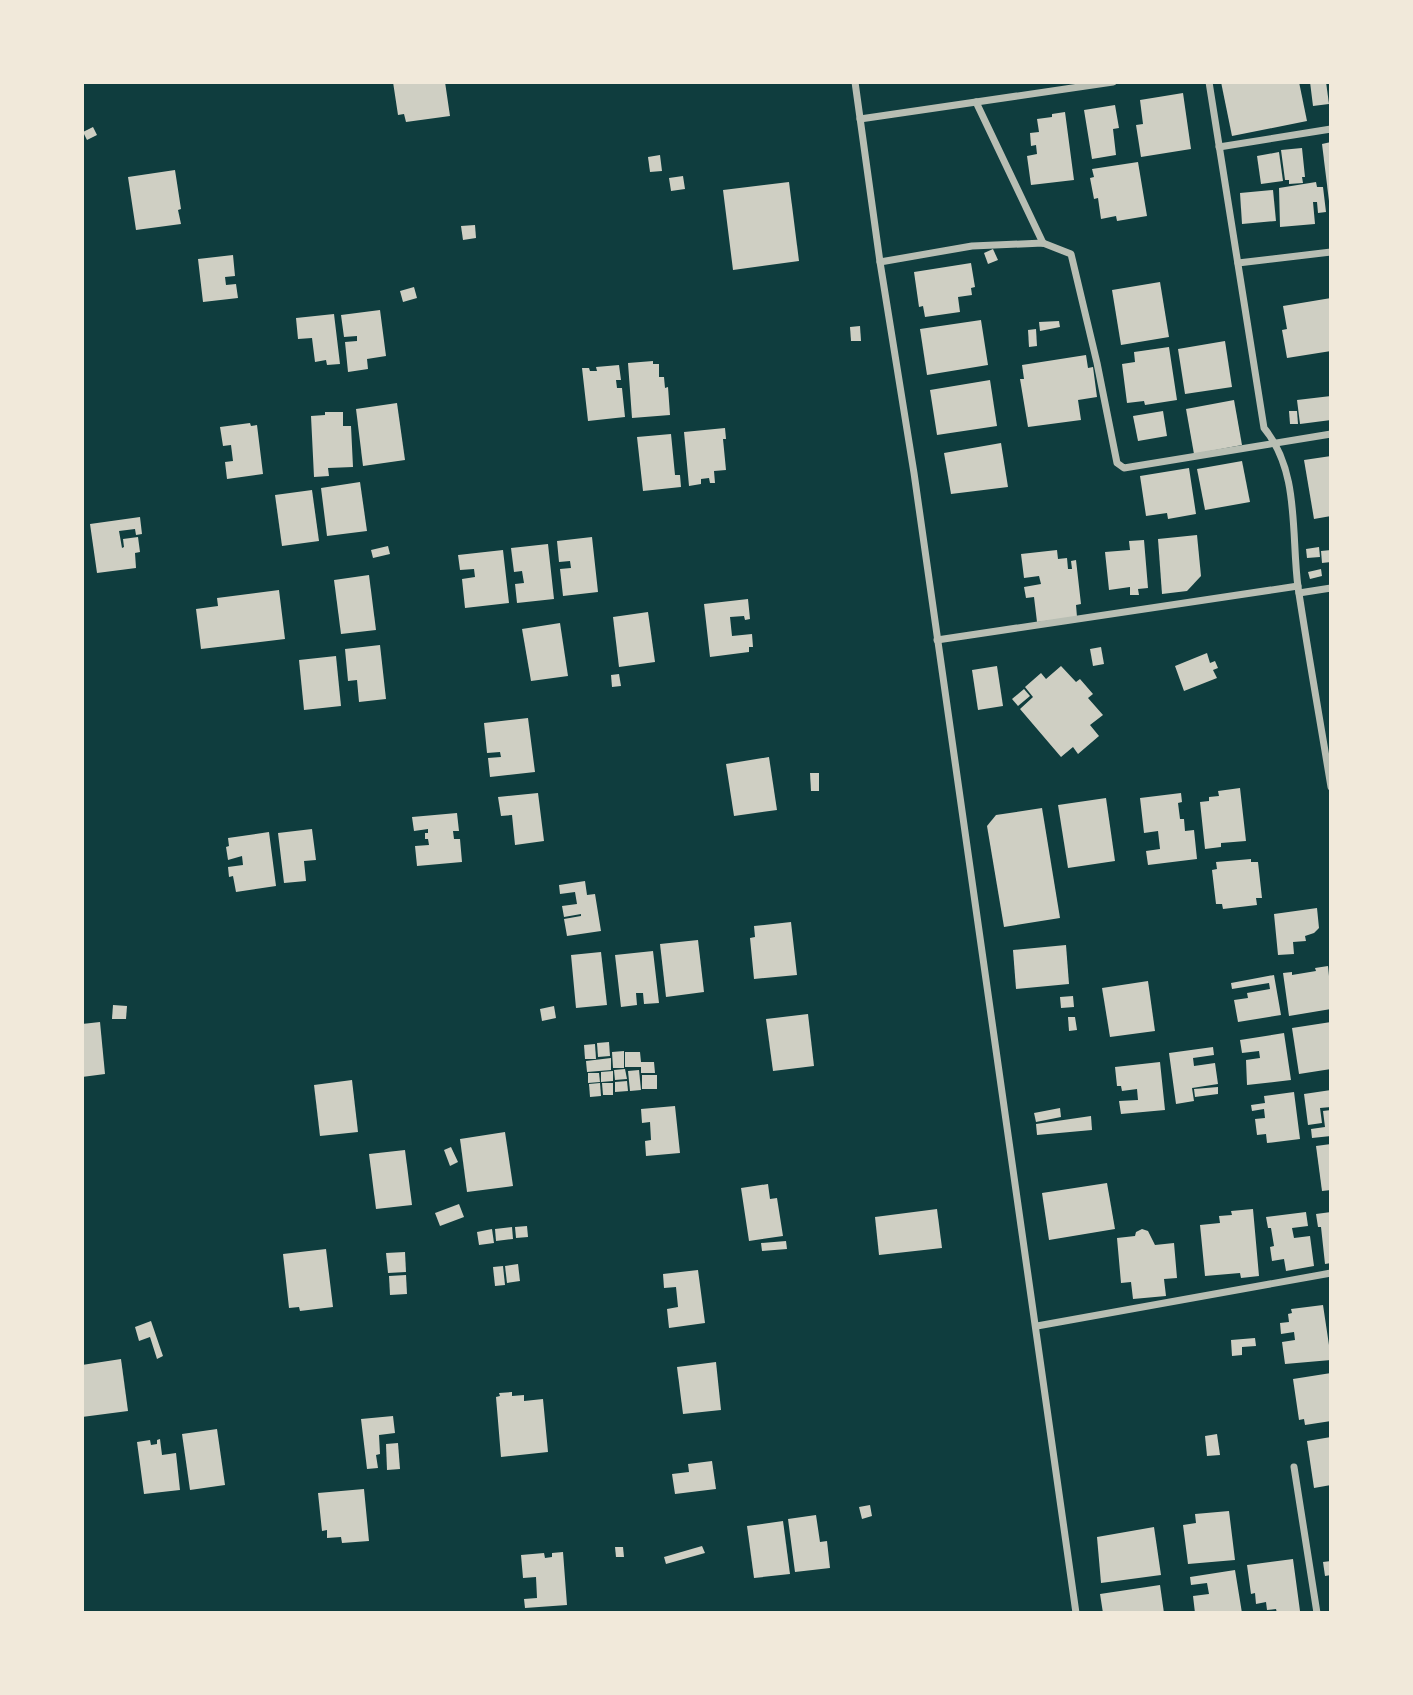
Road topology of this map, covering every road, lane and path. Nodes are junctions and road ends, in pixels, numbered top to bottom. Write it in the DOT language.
graph roads {
  1 [pos="855,82"];
  2 [pos="1113,82"];
  3 [pos="1209,82"];
  4 [pos="976,102"];
  5 [pos="860,119"];
  6 [pos="1331,129"];
  7 [pos="1219,146"];
  8 [pos="1042,243"];
  9 [pos="1331,252"];
  10 [pos="880,261"];
  11 [pos="1238,263"];
  12 [pos="1331,434"];
  13 [pos="1276,442"];
  14 [pos="1331,588"];
  15 [pos="1299,589"];
  16 [pos="937,640"];
  17 [pos="1327,741"];
  18 [pos="1331,787"];
  19 [pos="1331,1273"];
  20 [pos="1037,1326"];
  21 [pos="1294,1466"];
  22 [pos="1076,1613"];
  23 [pos="1317,1613"];
  1 -- 5 [label="street"];
  2 -- 4 [label="street"];
  3 -- 7 [label="street"];
  4 -- 5 [label="street"];
  4 -- 8 [label="street"];
  5 -- 10 [label="street"];
  6 -- 7 [label="street"];
  7 -- 11 [label="street"];
  8 -- 10 [label="street"];
  8 -- 13 [label="street"];
  9 -- 11 [label="street"];
  10 -- 16 [label="street"];
  11 -- 13 [label="street"];
  12 -- 13 [label="street"];
  13 -- 15 [label="street"];
  14 -- 15 [label="street"];
  15 -- 16 [label="street"];
  15 -- 17 [label="street"];
  16 -- 20 [label="street"];
  17 -- 18 [label="street"];
  19 -- 20 [label="street"];
  20 -- 22 [label="street"];
  21 -- 23 [label="street"];
}
